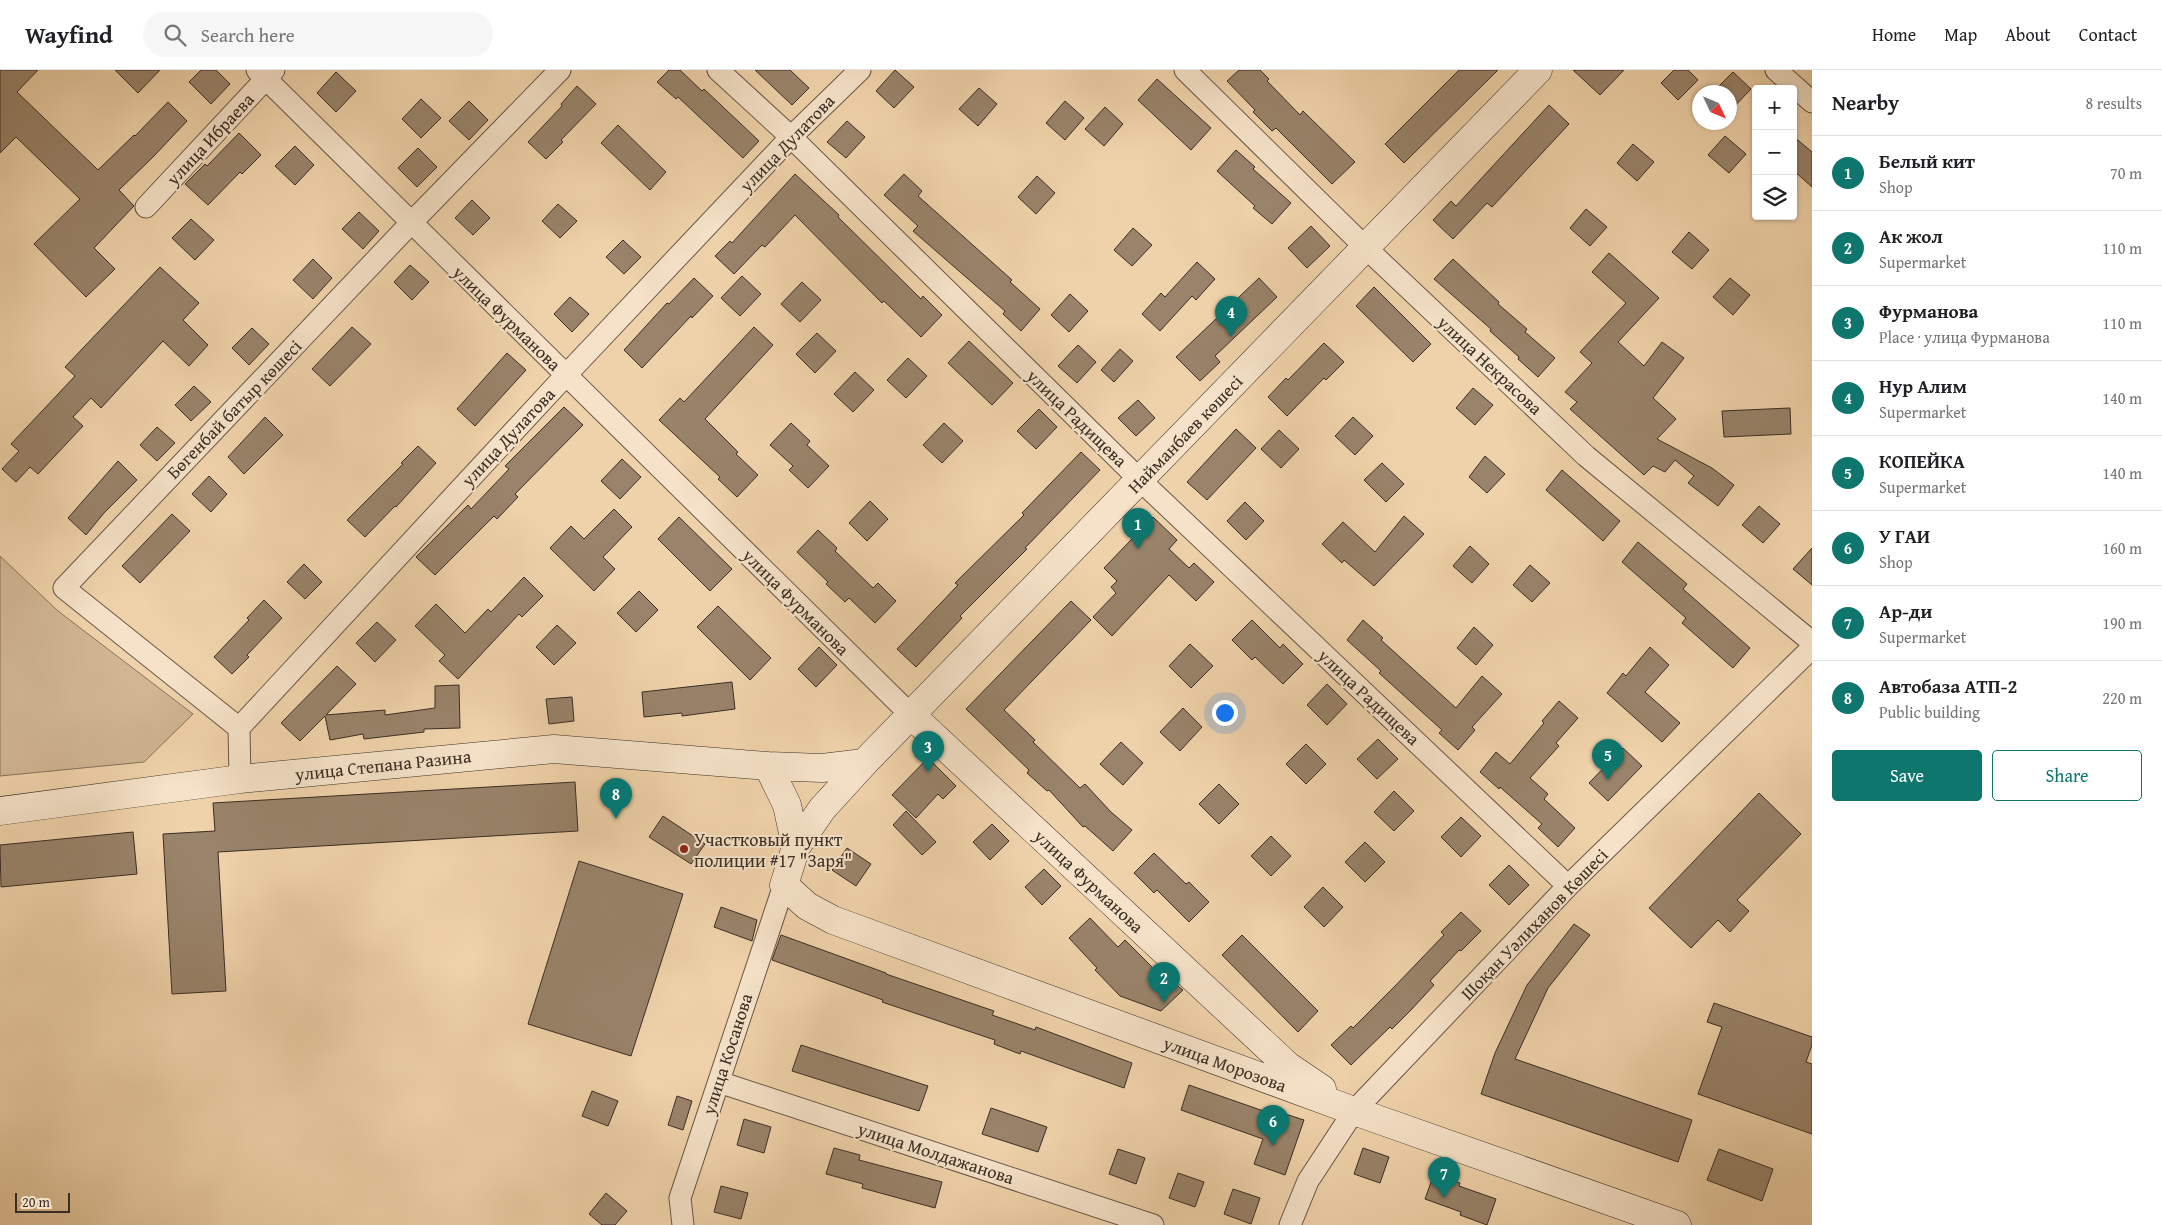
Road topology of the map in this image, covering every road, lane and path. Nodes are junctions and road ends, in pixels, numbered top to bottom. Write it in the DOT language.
graph roads {
  1 [pos="560,70"];
  2 [pos="718,70"];
  3 [pos="860,70"];
  4 [pos="1185,70"];
  5 [pos="1538,70"];
  6 [pos="1776,70"];
  7 [pos="266,73"];
  8 [pos="1812,102"];
  9 [pos="791,137"];
  10 [pos="146,207"];
  11 [pos="410,223"];
  12 [pos="1366,248"];
  13 [pos="566,375"];
  14 [pos="1140,480"];
  15 [pos="1812,642"];
  16 [pos="1812,648"];
  17 [pos="911,715"];
  18 [pos="239,728"];
  19 [pos="864,763"];
  20 [pos="768,766"];
  21 [pos="240,779"];
  22 [pos="0,811"];
  23 [pos="796,846"];
  24 [pos="784,885"];
  25 [pos="1568,886"];
  26 [pos="719,1082"];
  27 [pos="1354,1111"];
  28 [pos="683,1225"];
  29 [pos="1153,1225"];
  30 [pos="1290,1225"];
  31 [pos="1677,1225"];
  1 -- 11 [label="street, Бөгенбай батыр көшесі"];
  2 -- 9 [label="street, улица Радищева"];
  3 -- 9 [label="street, улица Дулатова"];
  4 -- 12 [label="street, улица Некрасова"];
  5 -- 12 [label="main road, Найманбаев көшесі"];
  6 -- 8 [label="street"];
  7 -- 10 [label="street, улица Ибраева"];
  7 -- 11 [label="street, улица Фурманова"];
  9 -- 13 [label="street, улица Дулатова"];
  9 -- 14 [label="street, улица Радищева"];
  11 -- 13 [label="street, улица Фурманова"];
  11 -- 18 [label="street, Бөгенбай батыр көшесі"];
  12 -- 14 [label="main road, Найманбаев көшесі"];
  12 -- 15 [label="street, улица Некрасова"];
  13 -- 17 [label="street, улица Фурманова"];
  13 -- 18 [label="street, улица Дулатова"];
  14 -- 17 [label="main road, Найманбаев көшесі"];
  14 -- 25 [label="street, улица Радищева"];
  16 -- 25 [label="street, Шоқан Уәлиханов Көшесі"];
  17 -- 19 [label="main road, Найманбаев көшесі"];
  17 -- 27 [label="main road, улица Фурманова"];
  18 -- 21 [label="street"];
  19 -- 20 [label="main road, улица Степана Разина"];
  19 -- 23 [label="main road, Найманбаев көшесі"];
  20 -- 21 [label="main road, улица Степана Разина"];
  20 -- 23 [label="main road"];
  21 -- 22 [label="main road, улица Степана Разина"];
  23 -- 24 [label="main road"];
  24 -- 26 [label="street, улица Косанова"];
  24 -- 27 [label="main road, улица Морозова"];
  25 -- 27 [label="street, Шоқан Уәлиханов Көшесі"];
  26 -- 28 [label="street, улица Косанова"];
  26 -- 29 [label="street, улица Молдажанова"];
  27 -- 30 [label="street, Шоқан Уәлиханов Көшесі"];
  27 -- 31 [label="main road, улица Морозова"];
}
